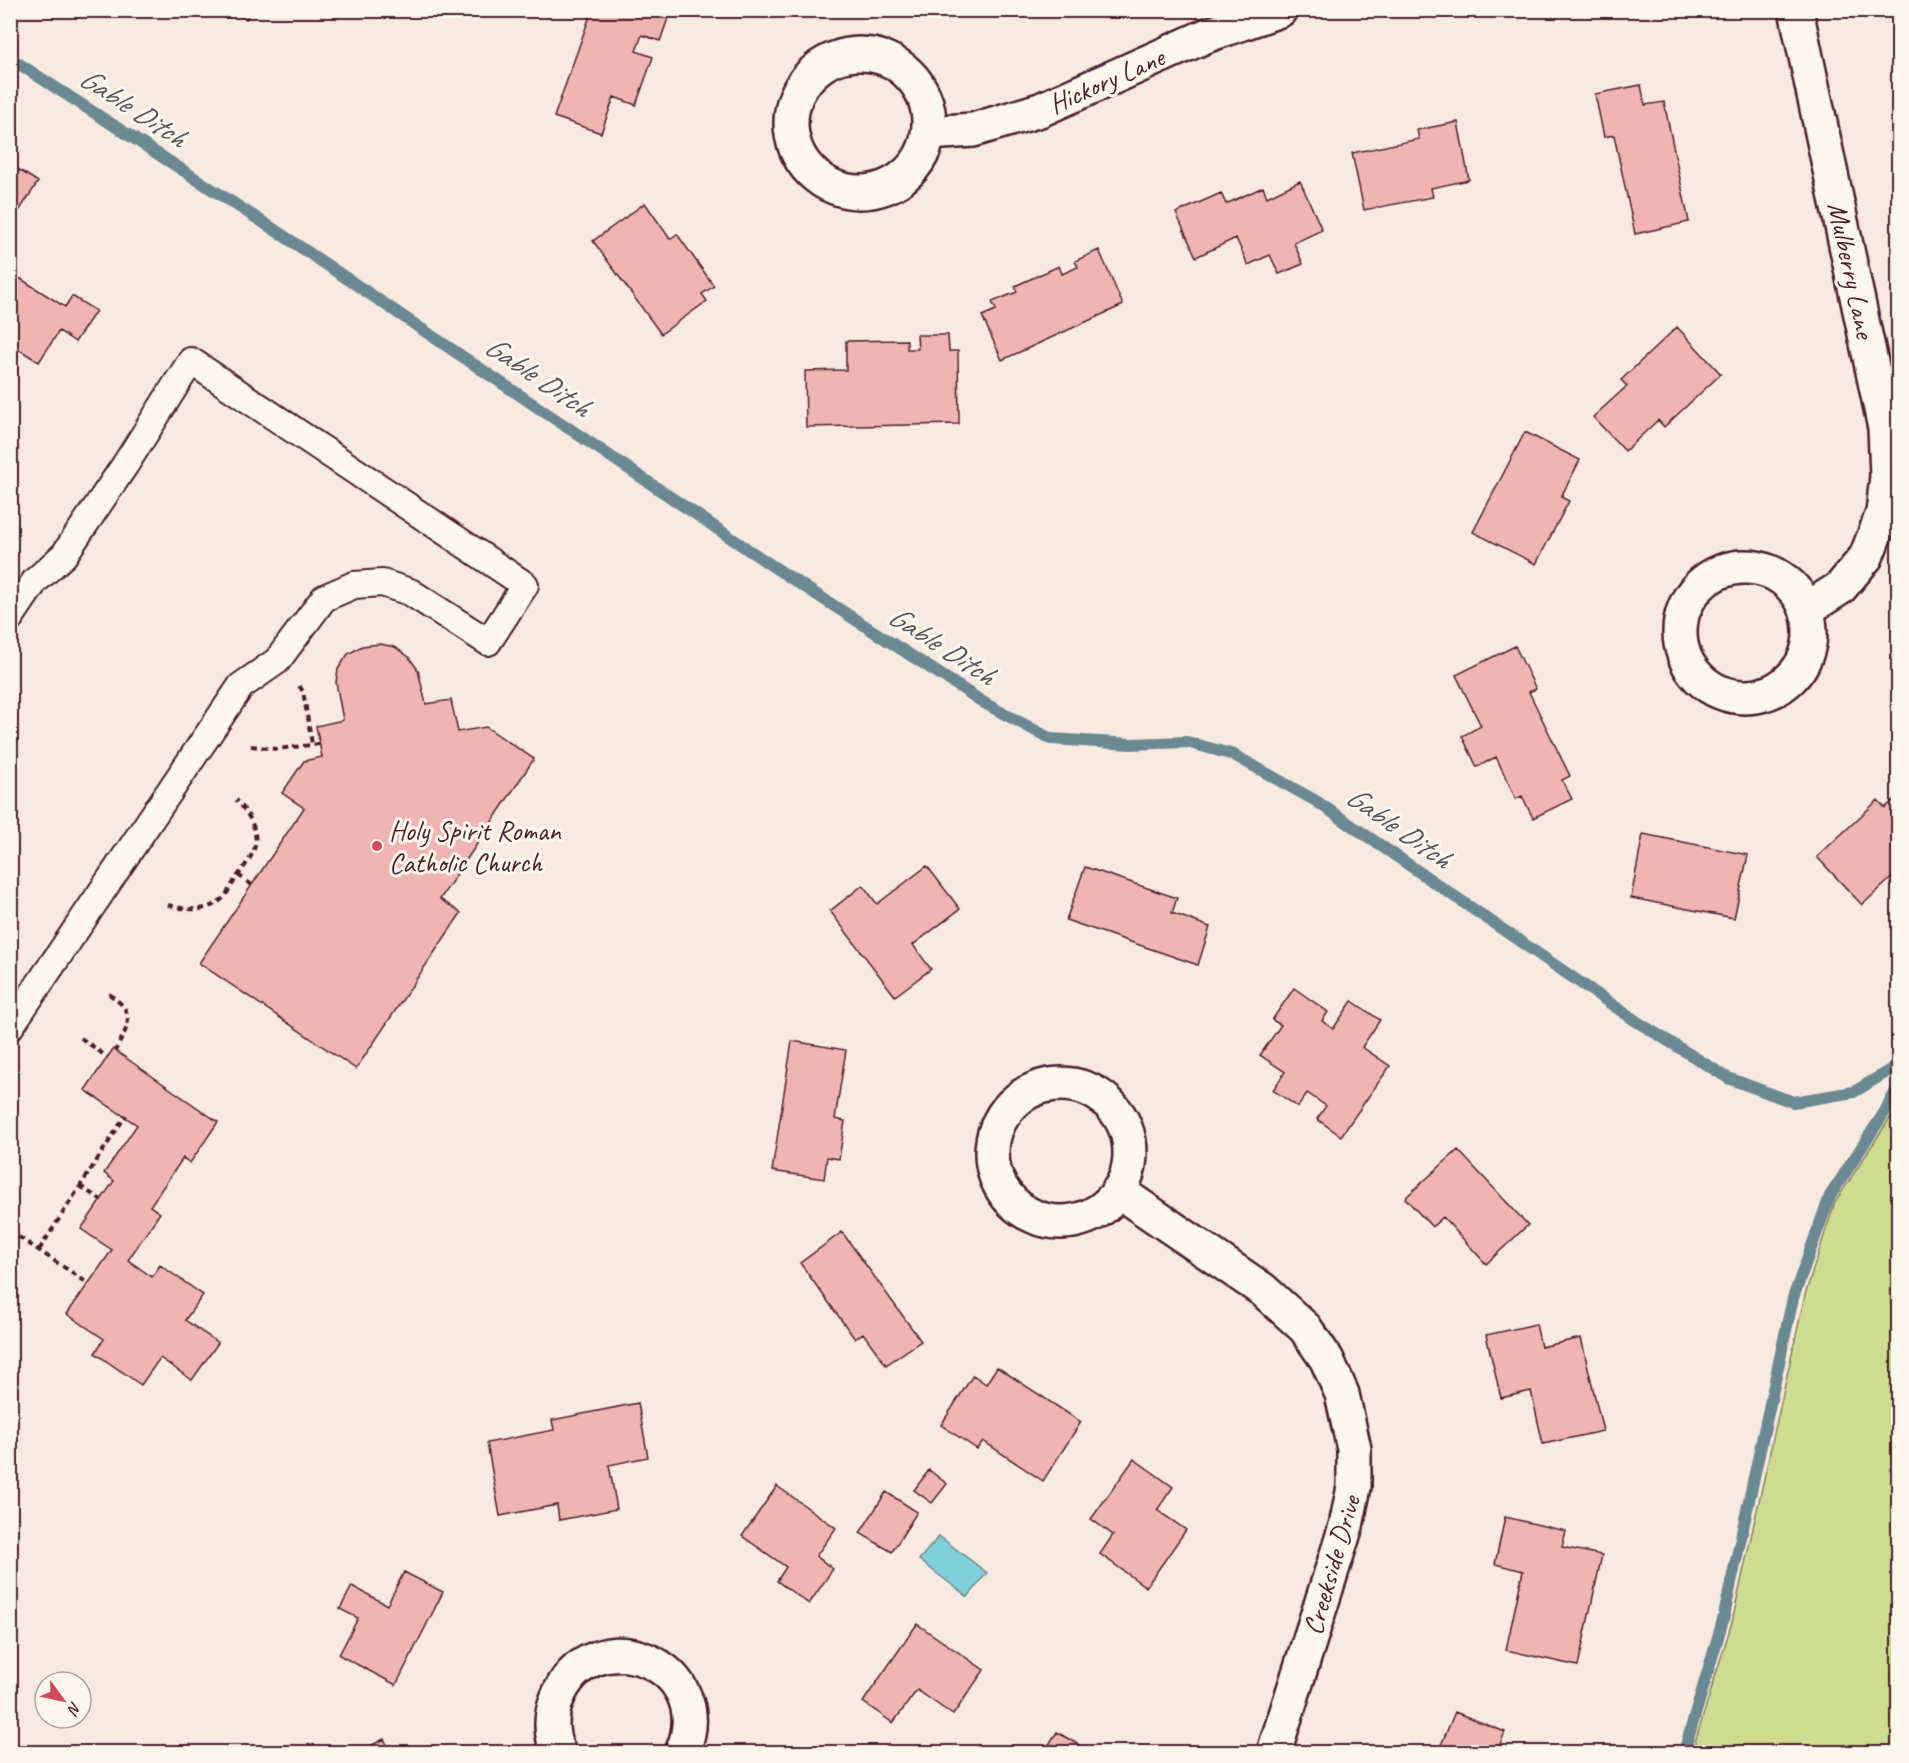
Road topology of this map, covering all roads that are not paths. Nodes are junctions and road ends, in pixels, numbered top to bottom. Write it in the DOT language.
graph roads {
  1 [pos="1280,10"];
  2 [pos="1796,10"];
  3 [pos="928,133"];
  4 [pos="1807,609"];
  5 [pos="10,618"];
  6 [pos="10,1027"];
  7 [pos="1118,1191"];
  8 [pos="559,1752"];
  9 [pos="682,1752"];
  10 [pos="1274,1752"];
  1 -- 3 [label="street, Hickory Lane"];
  2 -- 4 [label="street, Mulberry Lane"];
  3 -- 3 [label="street"];
  5 -- 6 [label="lane"];
  7 -- 7 [label="street"];
  7 -- 10 [label="street, Creekside Drive"];
  8 -- 9 [label="street"];
}
